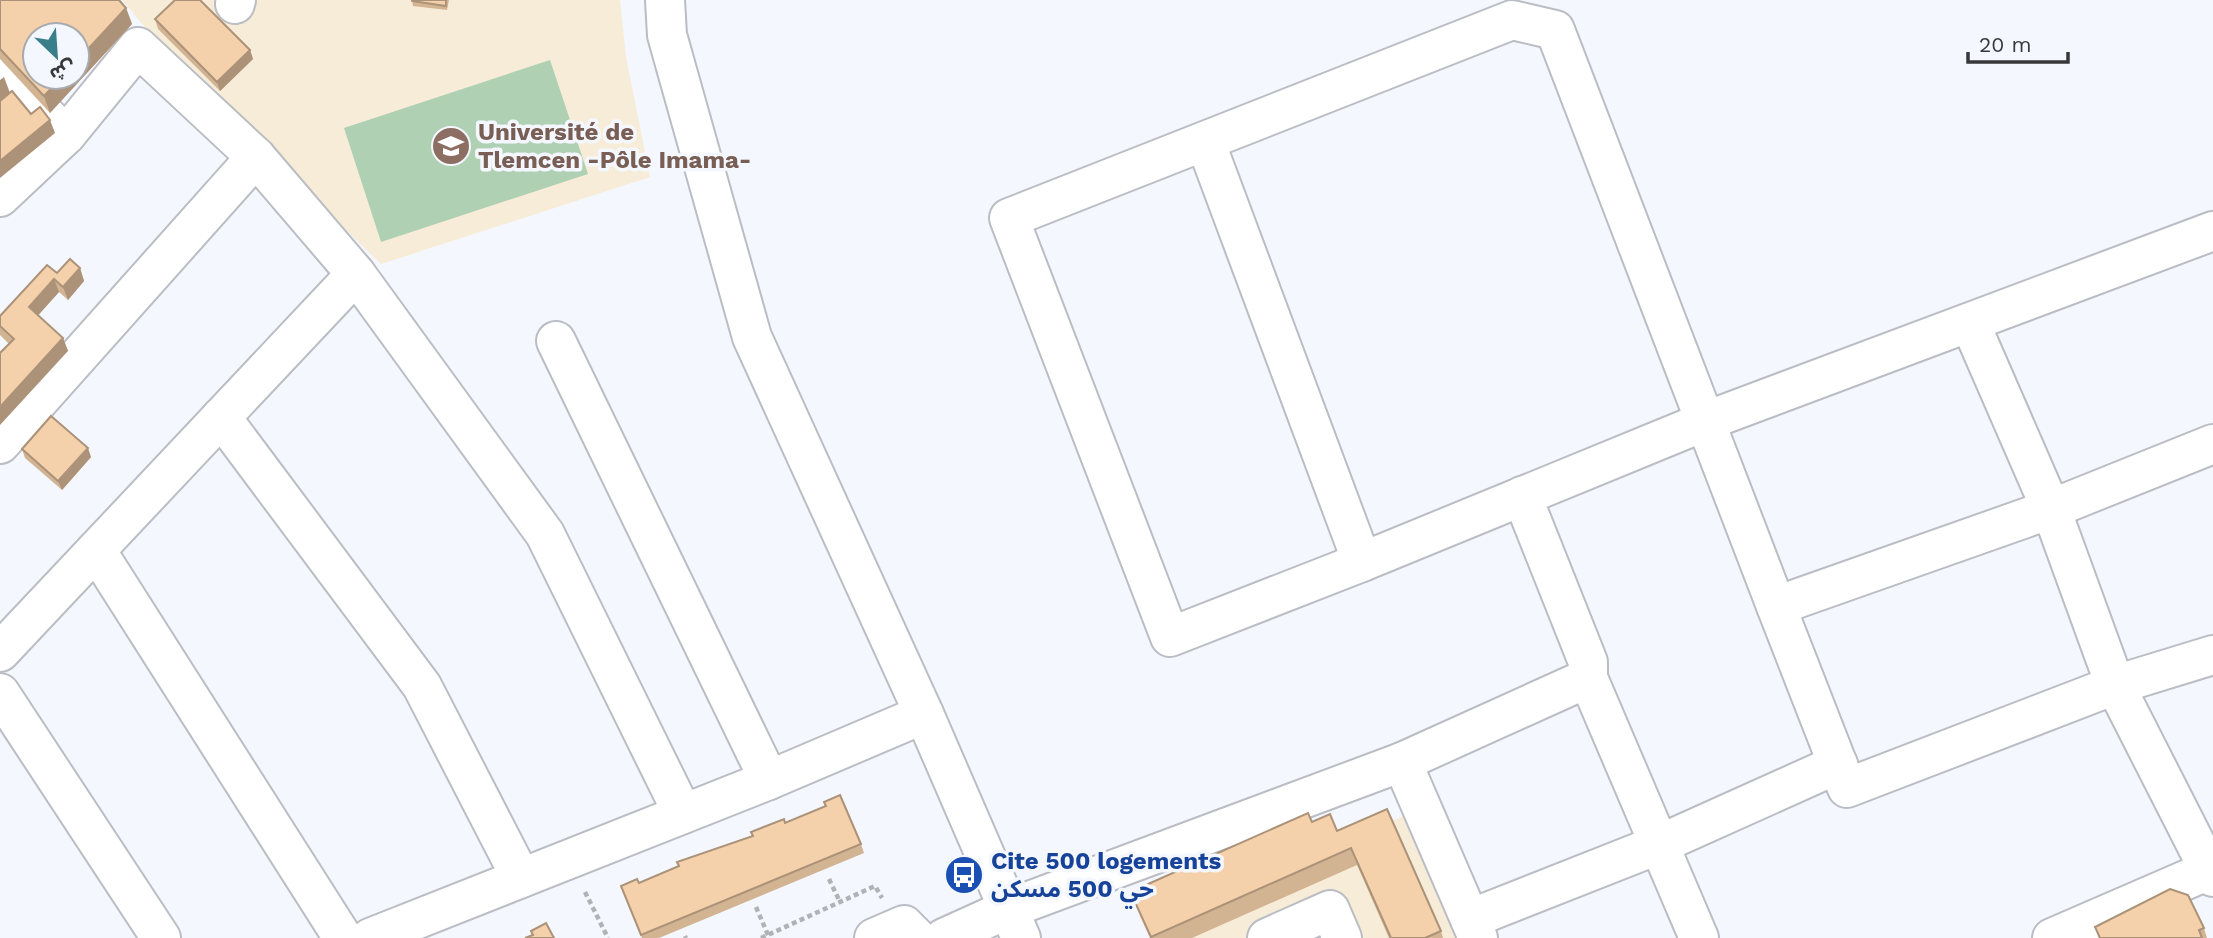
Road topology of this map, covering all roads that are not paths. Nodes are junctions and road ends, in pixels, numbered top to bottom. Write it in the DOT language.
graph roads {
  1 [pos="665,0"];
  2 [pos="0,71"];
  3 [pos="66,135"];
  4 [pos="1205,141"];
  5 [pos="256,157"];
  6 [pos="0,197"];
  7 [pos="2213,231"];
  8 [pos="356,274"];
  9 [pos="1970,323"];
  10 [pos="556,341"];
  11 [pos="221,417"];
  12 [pos="1706,421"];
  13 [pos="0,444"];
  14 [pos="2213,444"];
  15 [pos="1522,496"];
  16 [pos="2051,509"];
  17 [pos="96,550"];
  18 [pos="1362,562"];
  19 [pos="1776,606"];
  20 [pos="0,652"];
  21 [pos="2213,655"];
  22 [pos="1588,678"];
  23 [pos="2115,685"];
  24 [pos="0,693"];
  25 [pos="924,715"];
  26 [pos="1402,762"];
  27 [pos="1838,764"];
  28 [pos="769,780"];
  29 [pos="683,814"];
  30 [pos="1660,844"];
  31 [pos="2212,872"];
  32 [pos="521,878"];
  33 [pos="1014,923"];
  34 [pos="1474,928"];
  35 [pos="161,938"];
  36 [pos="343,938"];
  37 [pos="370,938"];
  38 [pos="874,938"];
  39 [pos="917,938"];
  40 [pos="944,938"];
  41 [pos="1267,938"];
  42 [pos="1342,938"];
  43 [pos="1699,938"];
  44 [pos="2052,938"];
  1 -- 25 [label="street"];
  2 -- 3 [label="street"];
  3 -- 5 [label="street"];
  3 -- 6 [label="street"];
  4 -- 12 [label="street"];
  4 -- 18 [label="street"];
  4 -- 18 [label="street"];
  5 -- 8 [label="street"];
  5 -- 13 [label="street"];
  7 -- 9 [label="street"];
  8 -- 11 [label="street"];
  8 -- 29 [label="street"];
  9 -- 12 [label="street"];
  9 -- 16 [label="street"];
  10 -- 28 [label="street"];
  11 -- 17 [label="street"];
  11 -- 32 [label="street"];
  12 -- 15 [label="street"];
  12 -- 19 [label="street"];
  14 -- 16 [label="street"];
  15 -- 18 [label="street"];
  15 -- 22 [label="street"];
  16 -- 19 [label="street"];
  16 -- 23 [label="street"];
  17 -- 20 [label="street"];
  17 -- 36 [label="street"];
  19 -- 27 [label="street"];
  21 -- 23 [label="street"];
  22 -- 26 [label="street"];
  22 -- 30 [label="street"];
  23 -- 27 [label="street"];
  23 -- 31 [label="street"];
  24 -- 35 [label="street"];
  25 -- 28 [label="street"];
  25 -- 33 [label="street"];
  26 -- 33 [label="street"];
  26 -- 34 [label="street"];
  27 -- 30 [label="street"];
  28 -- 29 [label="street"];
  29 -- 32 [label="street"];
  30 -- 34 [label="street"];
  30 -- 43 [label="street"];
  31 -- 44 [label="street"];
  32 -- 37 [label="street"];
  33 -- 40 [label="street"];
  38 -- 39 [label="street"];
  41 -- 42 [label="street"];
}
